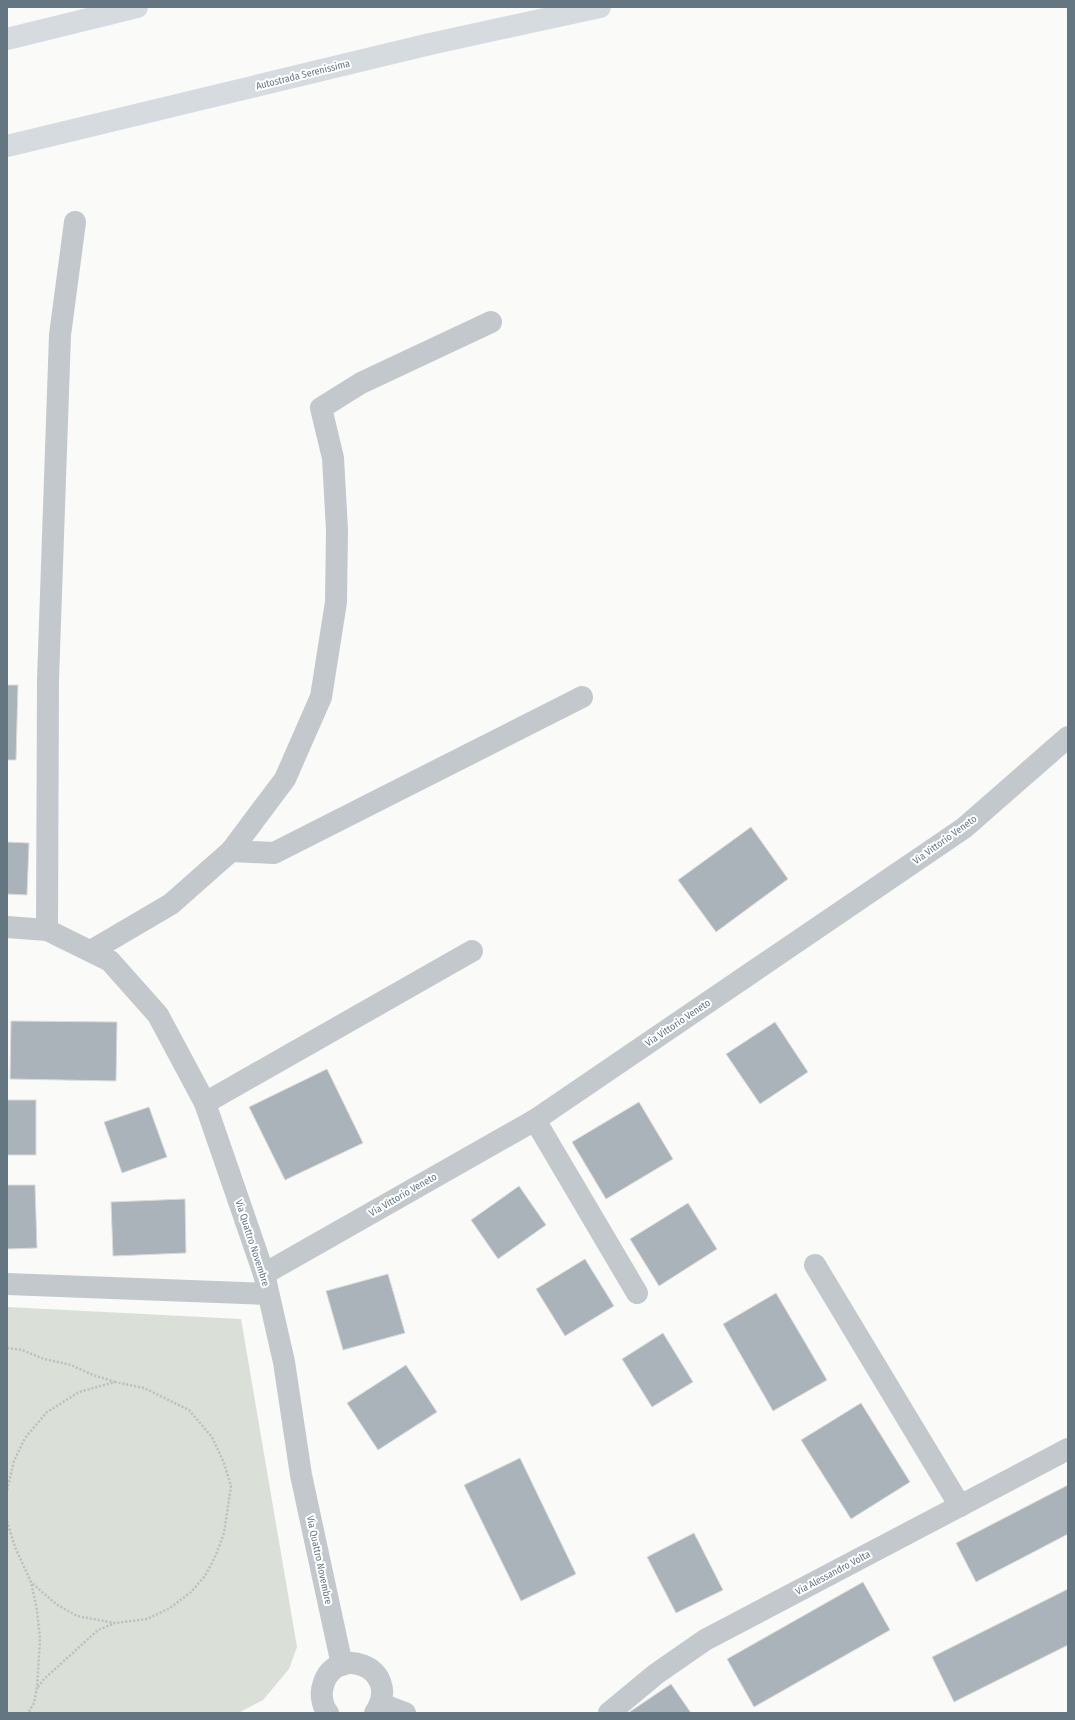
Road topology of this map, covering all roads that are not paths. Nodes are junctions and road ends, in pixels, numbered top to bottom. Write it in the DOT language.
graph roads {
  1 [pos="137,7"];
  2 [pos="600,7"];
  3 [pos="7,39"];
  4 [pos="7,146"];
  5 [pos="75,222"];
  6 [pos="490,322"];
  7 [pos="582,697"];
  8 [pos="1068,737"];
  9 [pos="231,851"];
  10 [pos="7,927"];
  11 [pos="47,930"];
  12 [pos="91,951"];
  13 [pos="472,951"];
  14 [pos="205,1103"];
  15 [pos="535,1120"];
  16 [pos="815,1265"];
  17 [pos="7,1284"];
  18 [pos="266,1284"];
  19 [pos="637,1293"];
  20 [pos="1068,1449"];
  21 [pos="960,1506"];
  22 [pos="342,1664"];
  23 [pos="378,1708"];
  24 [pos="324,1712"];
  25 [pos="405,1713"];
  26 [pos="609,1713"];
  1 -- 3 [label="highway"];
  2 -- 4 [label="highway, Autostrada Serenissima"];
  5 -- 11 [label="street"];
  6 -- 9 [label="street"];
  7 -- 9 [label="street"];
  8 -- 15 [label="street, Via Vittorio Veneto"];
  9 -- 12 [label="street"];
  10 -- 11 [label="street, Via Quattro Novembre"];
  11 -- 12 [label="street, Via Quattro Novembre"];
  12 -- 14 [label="street, Via Quattro Novembre"];
  13 -- 14 [label="street"];
  14 -- 18 [label="street, Via Quattro Novembre"];
  15 -- 18 [label="street, Via Vittorio Veneto"];
  15 -- 19 [label="street"];
  16 -- 21 [label="street"];
  17 -- 18 [label="street"];
  18 -- 22 [label="street, Via Quattro Novembre"];
  20 -- 21 [label="street, Via Alessandro Volta"];
  21 -- 26 [label="street, Via Alessandro Volta"];
  22 -- 23 [label="street"];
  22 -- 24 [label="street"];
  23 -- 25 [label="street"];
}
